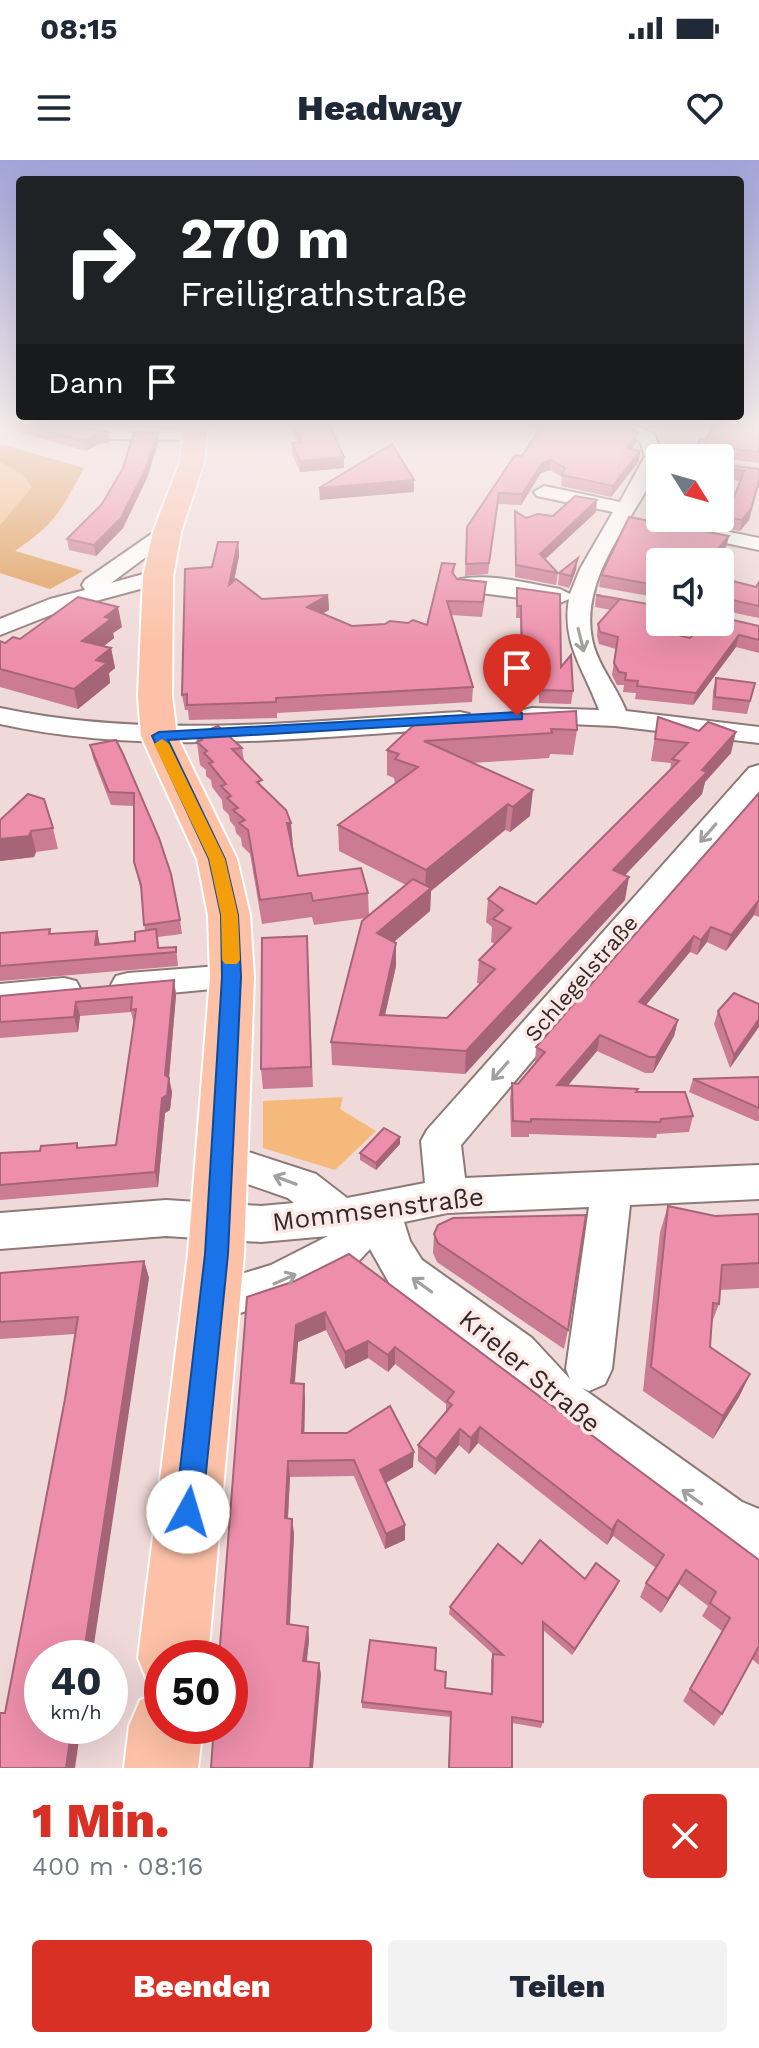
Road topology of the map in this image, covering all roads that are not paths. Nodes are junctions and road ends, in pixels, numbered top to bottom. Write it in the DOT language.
graph roads {
  1 [pos="179,499"];
  2 [pos="540,499"];
  3 [pos="585,499"];
  4 [pos="637,499"];
  5 [pos="533,512"];
  6 [pos="628,515"];
  7 [pos="167,532"];
  8 [pos="698,532"];
  9 [pos="759,544"];
  10 [pos="158,577"];
  11 [pos="465,585"];
  12 [pos="589,596"];
  13 [pos="58,604"];
  14 [pos="0,628"];
  15 [pos="0,716"];
  16 [pos="615,718"];
  17 [pos="759,735"];
  18 [pos="159,736"];
  19 [pos="759,774"];
  20 [pos="232,977"];
  21 [pos="0,996"];
  22 [pos="221,1159"];
  23 [pos="759,1182"];
  24 [pos="612,1187"];
  25 [pos="447,1196"];
  26 [pos="361,1213"];
  27 [pos="218,1220"];
  28 [pos="0,1231"];
  29 [pos="211,1302"];
  30 [pos="589,1369"];
  31 [pos="759,1535"];
  32 [pos="175,1640"];
  33 [pos="164,1744"];
  34 [pos="161,1768"];
  1 -- 7 [label="main road"];
  2 -- 5 [label="street"];
  3 -- 6 [label="street"];
  4 -- 6 [label="street"];
  6 -- 12 [label="street"];
  7 -- 10 [label="main road"];
  7 -- 13 [label="street"];
  8 -- 9 [label="street"];
  10 -- 13 [label="street"];
  10 -- 18 [label="main road"];
  11 -- 12 [label="street"];
  12 -- 16 [label="street, one-way"];
  13 -- 14 [label="street"];
  15 -- 18 [label="street"];
  16 -- 17 [label="street"];
  16 -- 18 [label="street"];
  18 -- 20 [label="main road"];
  19 -- 25 [label="street, Schlegelstraße, one-way"];
  20 -- 21 [label="street"];
  20 -- 22 [label="main road"];
  26 -- 22 [label="street, one-way"];
  22 -- 27 [label="main road"];
  23 -- 24 [label="street, Mommsenstraße"];
  24 -- 25 [label="street, Mommsenstraße"];
  24 -- 30 [label="street"];
  25 -- 26 [label="street, Mommsenstraße"];
  26 -- 27 [label="street, Mommsenstraße"];
  29 -- 26 [label="street, one-way"];
  31 -- 26 [label="street, Krieler Straße, one-way"];
  27 -- 28 [label="street, Mommsenstraße"];
  27 -- 29 [label="main road"];
  29 -- 32 [label="main road"];
  33 -- 34 [label="main road"];
}
